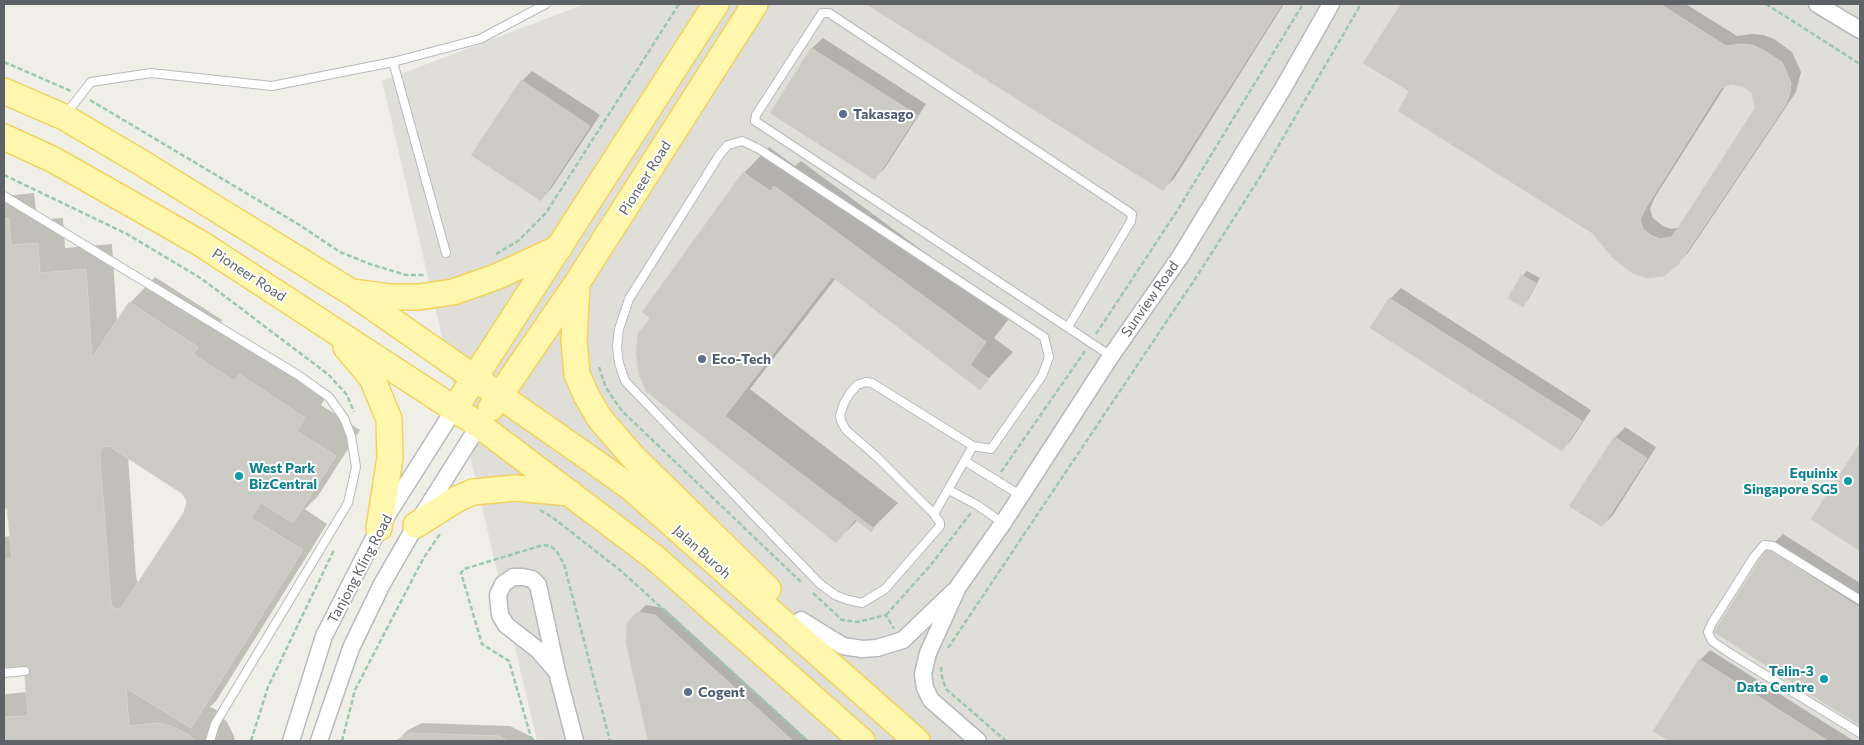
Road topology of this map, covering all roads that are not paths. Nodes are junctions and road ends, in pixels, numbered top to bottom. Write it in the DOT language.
graph roads {
  1 [pos="546,4"];
  2 [pos="716,4"];
  3 [pos="755,4"];
  4 [pos="1331,4"];
  5 [pos="1818,4"];
  6 [pos="1860,30"];
  7 [pos="393,62"];
  8 [pos="4,91"];
  9 [pos="64,116"];
  10 [pos="4,137"];
  11 [pos="4,196"];
  12 [pos="559,248"];
  13 [pos="446,253"];
  14 [pos="577,284"];
  15 [pos="351,292"];
  16 [pos="1068,327"];
  17 [pos="331,328"];
  18 [pos="1111,356"];
  19 [pos="474,379"];
  20 [pos="500,395"];
  21 [pos="455,408"];
  22 [pos="480,425"];
  23 [pos="973,446"];
  24 [pos="965,461"];
  25 [pos="949,490"];
  26 [pos="570,493"];
  27 [pos="1020,495"];
  28 [pos="934,514"];
  29 [pos="1003,523"];
  30 [pos="416,525"];
  31 [pos="379,528"];
  32 [pos="958,587"];
  33 [pos="1860,600"];
  34 [pos="801,620"];
  35 [pos="25,671"];
  36 [pos="557,672"];
  37 [pos="4,673"];
  38 [pos="877,706"];
  39 [pos="1860,733"];
  40 [pos="210,741"];
  41 [pos="291,741"];
  42 [pos="319,741"];
  43 [pos="575,741"];
  44 [pos="862,741"];
  45 [pos="917,741"];
  46 [pos="978,741"];
  1 -- 7 [label="lane"];
  2 -- 12 [label="main road"];
  3 -- 14 [label="main road, Pioneer Road"];
  4 -- 18 [label="street, Sunview Road"];
  5 -- 6 [label="street"];
  7 -- 9 [label="lane"];
  7 -- 13 [label="lane"];
  8 -- 9 [label="main road"];
  9 -- 15 [label="main road"];
  10 -- 17 [label="main road, Pioneer Road"];
  11 -- 40 [label="lane"];
  12 -- 15 [label="main road"];
  12 -- 19 [label="main road"];
  14 -- 20 [label="main road, Pioneer Road"];
  14 -- 34 [label="main road"];
  15 -- 19 [label="main road"];
  16 -- 16 [label="lane"];
  16 -- 18 [label="lane"];
  17 -- 21 [label="main road, Pioneer Road"];
  17 -- 31 [label="main road"];
  18 -- 27 [label="street, Sunview Road"];
  19 -- 20 [label="main road, Jalan Buroh"];
  19 -- 21 [label="main road"];
  20 -- 22 [label="main road, Pioneer Road"];
  20 -- 38 [label="main road, Jalan Buroh"];
  21 -- 22 [label="main road"];
  21 -- 31 [label="street, Tanjong Kling Road"];
  22 -- 26 [label="main road"];
  22 -- 30 [label="street, Tanjong Kling Road"];
  23 -- 24 [label="lane"];
  23 -- 28 [label="lane"];
  23 -- 28 [label="lane"];
  24 -- 25 [label="lane"];
  24 -- 27 [label="lane"];
  25 -- 28 [label="lane"];
  25 -- 29 [label="lane"];
  26 -- 30 [label="main road"];
  26 -- 44 [label="main road"];
  27 -- 29 [label="street, Sunview Road"];
  29 -- 32 [label="street, Sunview Road"];
  30 -- 42 [label="street, Tanjong Kling Road"];
  31 -- 41 [label="street, Tanjong Kling Road"];
  32 -- 34 [label="street, Sunview Road"];
  32 -- 46 [label="street, Sunview Road"];
  33 -- 39 [label="lane"];
  34 -- 38 [label="main road"];
  35 -- 37 [label="lane"];
  36 -- 36 [label="street"];
  36 -- 43 [label="street"];
  38 -- 45 [label="main road, Jalan Buroh"];
}
